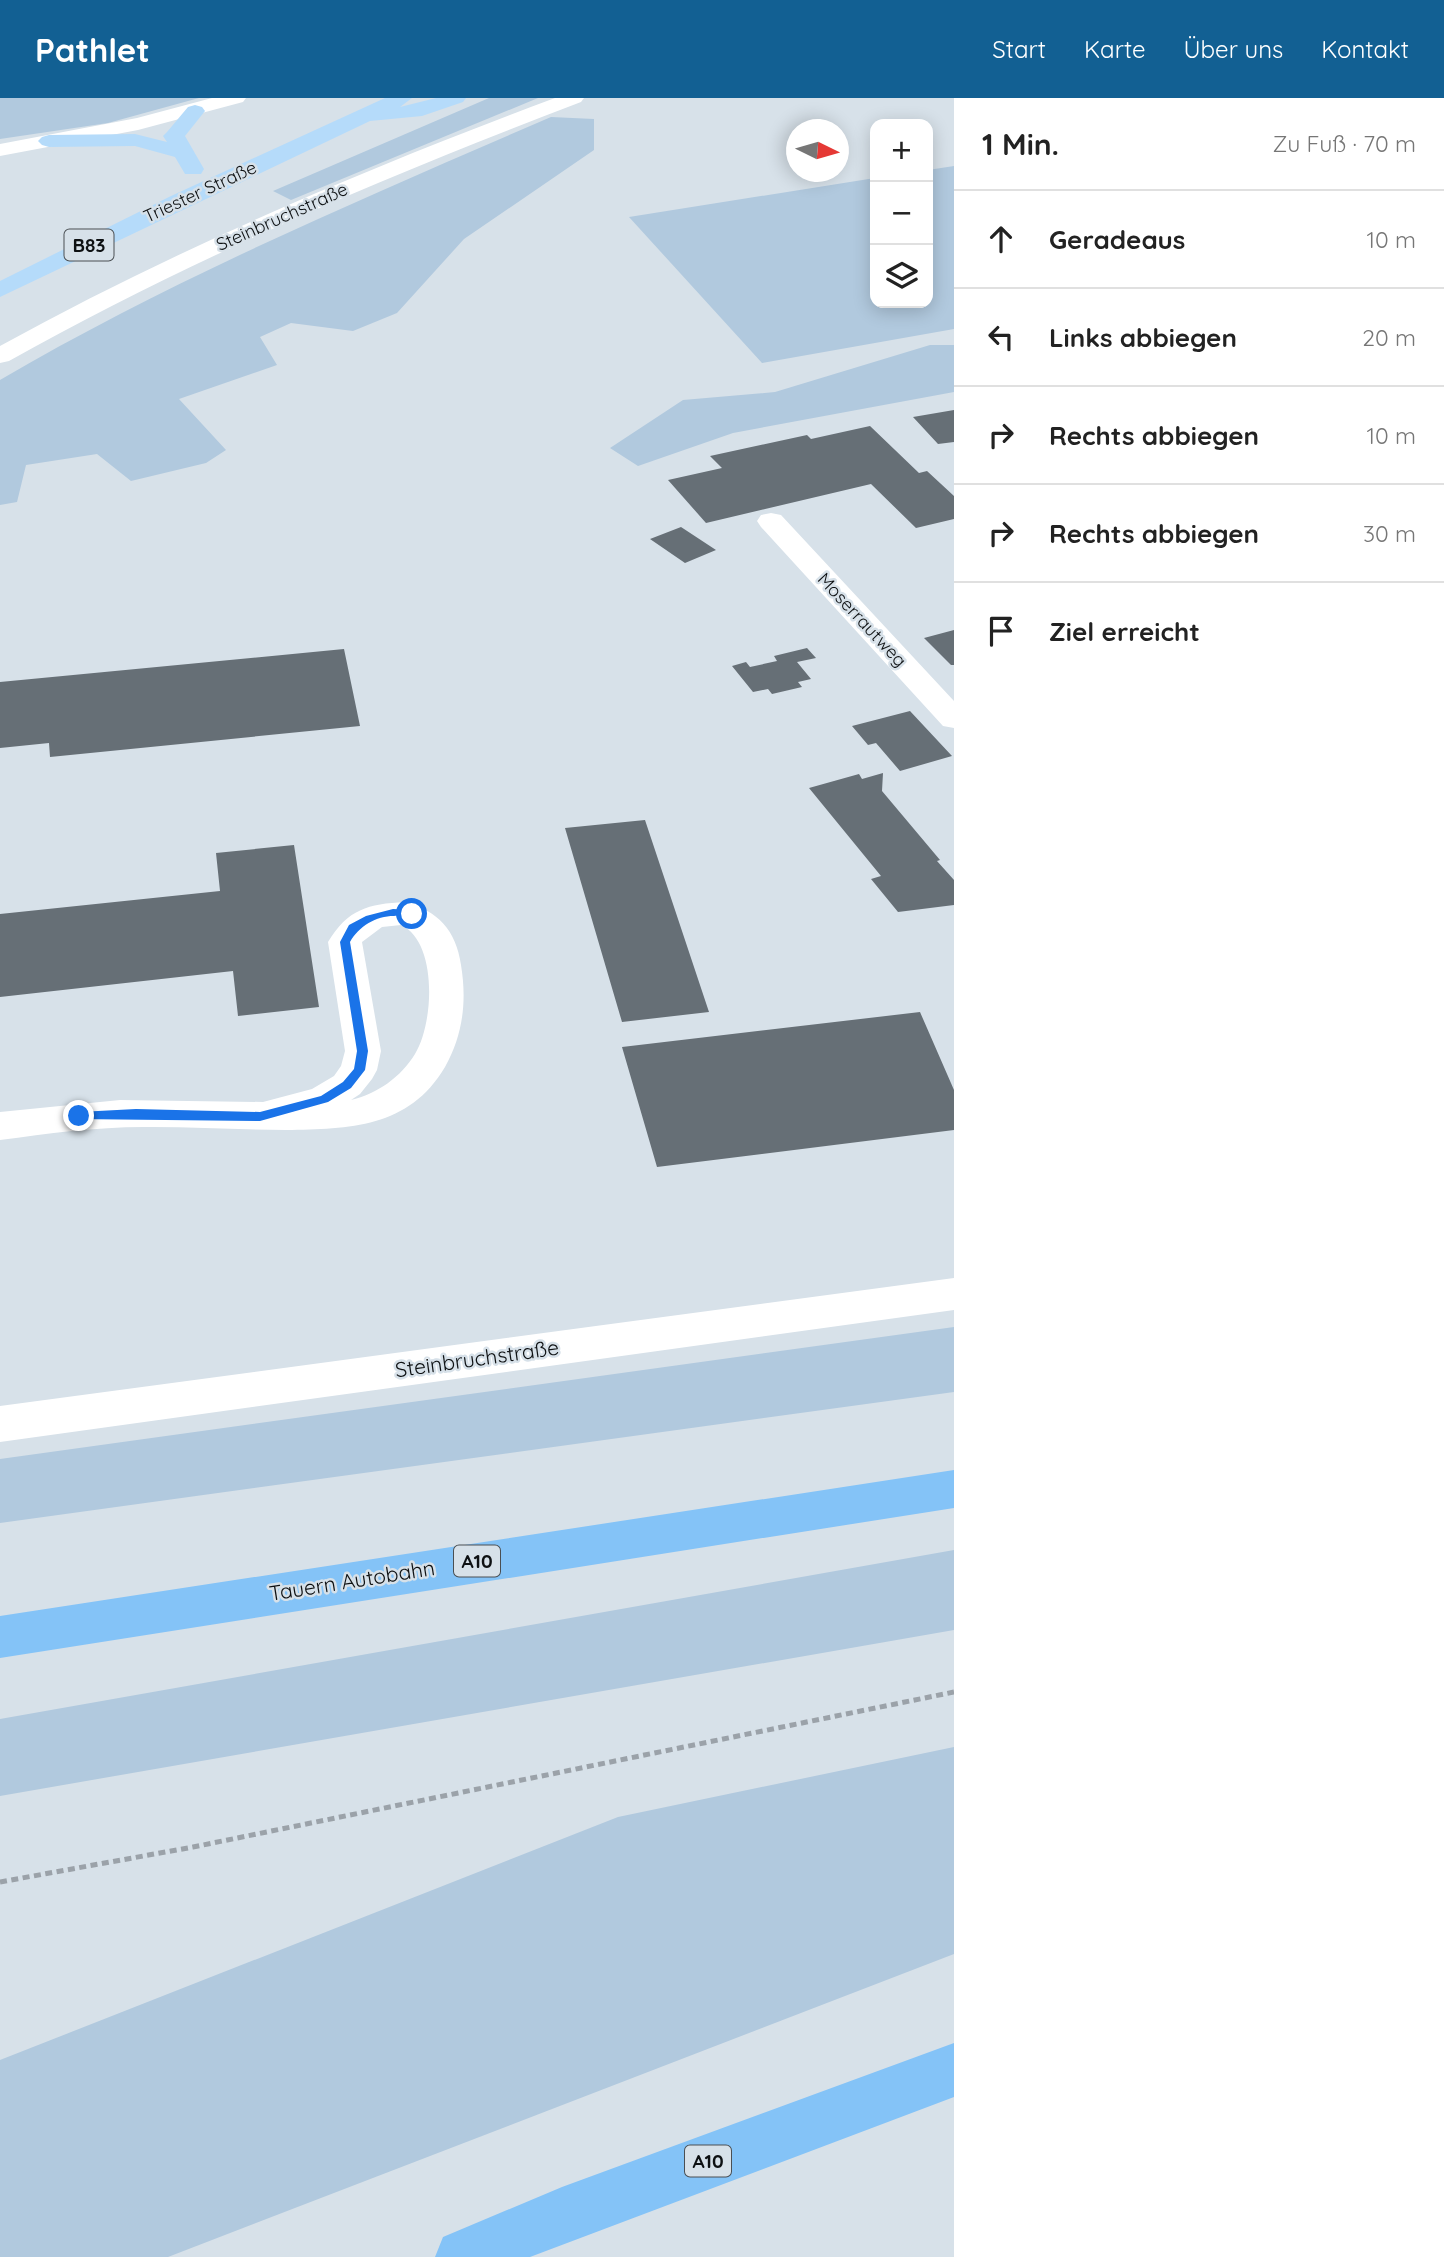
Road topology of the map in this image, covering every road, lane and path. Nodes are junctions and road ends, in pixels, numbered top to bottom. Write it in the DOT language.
graph roads {
  1 [pos="236,98"];
  2 [pos="401,98"];
  3 [pos="456,98"];
  4 [pos="573,98"];
  5 [pos="195,111"];
  6 [pos="360,117"];
  7 [pos="49,141"];
  8 [pos="0,150"];
  9 [pos="181,152"];
  10 [pos="179,201"];
  11 [pos="0,290"];
  12 [pos="0,356"];
  13 [pos="771,521"];
  14 [pos="954,719"];
  15 [pos="260,1116"];
  16 [pos="0,1126"];
  17 [pos="954,1294"];
  18 [pos="0,1424"];
  19 [pos="954,1489"];
  20 [pos="0,1637"];
  21 [pos="954,1692"];
  22 [pos="0,1882"];
  23 [pos="954,2070"];
  24 [pos="463,2257"];
  1 -- 5 [label="street"];
  2 -- 6 [label="main road, Triester Straße / B83"];
  3 -- 6 [label="main road"];
  4 -- 12 [label="street, Steinbruchstraße"];
  5 -- 7 [label="street"];
  5 -- 9 [label="main road"];
  6 -- 10 [label="main road, Triester Straße / B83"];
  7 -- 8 [label="street"];
  7 -- 9 [label="main road"];
  9 -- 10 [label="main road"];
  10 -- 11 [label="main road, Triester Straße / B83"];
  13 -- 14 [label="street, Moserrautweg"];
  15 -- 15 [label="street"];
  15 -- 16 [label="street"];
  17 -- 18 [label="street, Steinbruchstraße"];
  19 -- 20 [label="highway, Tauern Autobahn / A10"];
  21 -- 22 [label="path"];
  23 -- 24 [label="highway, A10"];
}
